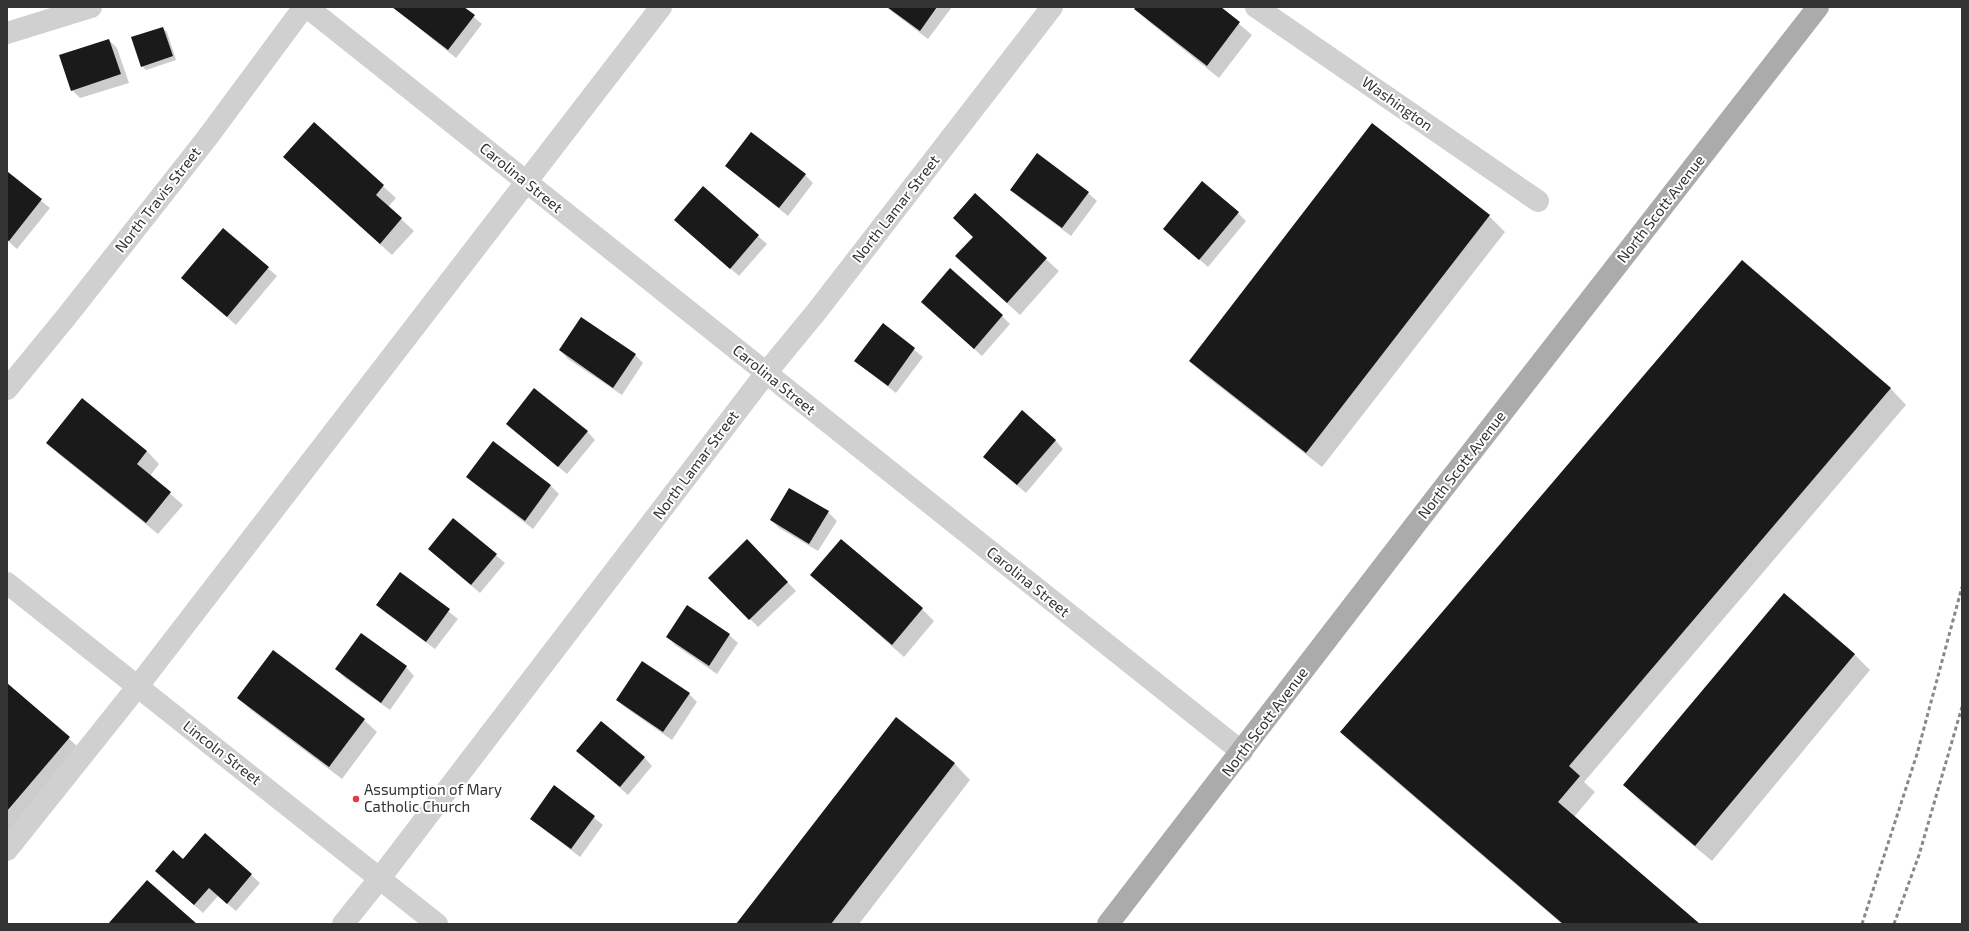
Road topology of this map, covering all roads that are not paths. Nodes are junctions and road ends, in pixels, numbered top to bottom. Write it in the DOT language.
graph roads {
  1 [pos="306,7"];
  2 [pos="661,7"];
  3 [pos="1052,7"];
  4 [pos="1256,7"];
  5 [pos="1818,7"];
  6 [pos="88,8"];
  7 [pos="7,33"];
  8 [pos="527,183"];
  9 [pos="1538,201"];
  10 [pos="766,373"];
  11 [pos="7,389"];
  12 [pos="7,583"];
  13 [pos="138,686"];
  14 [pos="1242,752"];
  15 [pos="7,850"];
  16 [pos="380,878"];
  17 [pos="342,924"];
  18 [pos="437,924"];
  19 [pos="1108,924"];
  1 -- 8 [label="street, Carolina Street"];
  1 -- 11 [label="street, North Travis Street"];
  2 -- 8 [label="street"];
  3 -- 10 [label="street, North Lamar Street"];
  4 -- 9 [label="street, Washington"];
  5 -- 14 [label="main road, North Scott Avenue"];
  6 -- 7 [label="street"];
  8 -- 10 [label="street, Carolina Street"];
  8 -- 13 [label="street"];
  10 -- 14 [label="street, Carolina Street"];
  10 -- 16 [label="street, North Lamar Street"];
  12 -- 13 [label="street, Lincoln Street"];
  13 -- 15 [label="street"];
  13 -- 16 [label="street, Lincoln Street"];
  14 -- 19 [label="main road, North Scott Avenue"];
  16 -- 17 [label="street, North Lamar Street"];
  16 -- 18 [label="street, Lincoln Street"];
}
